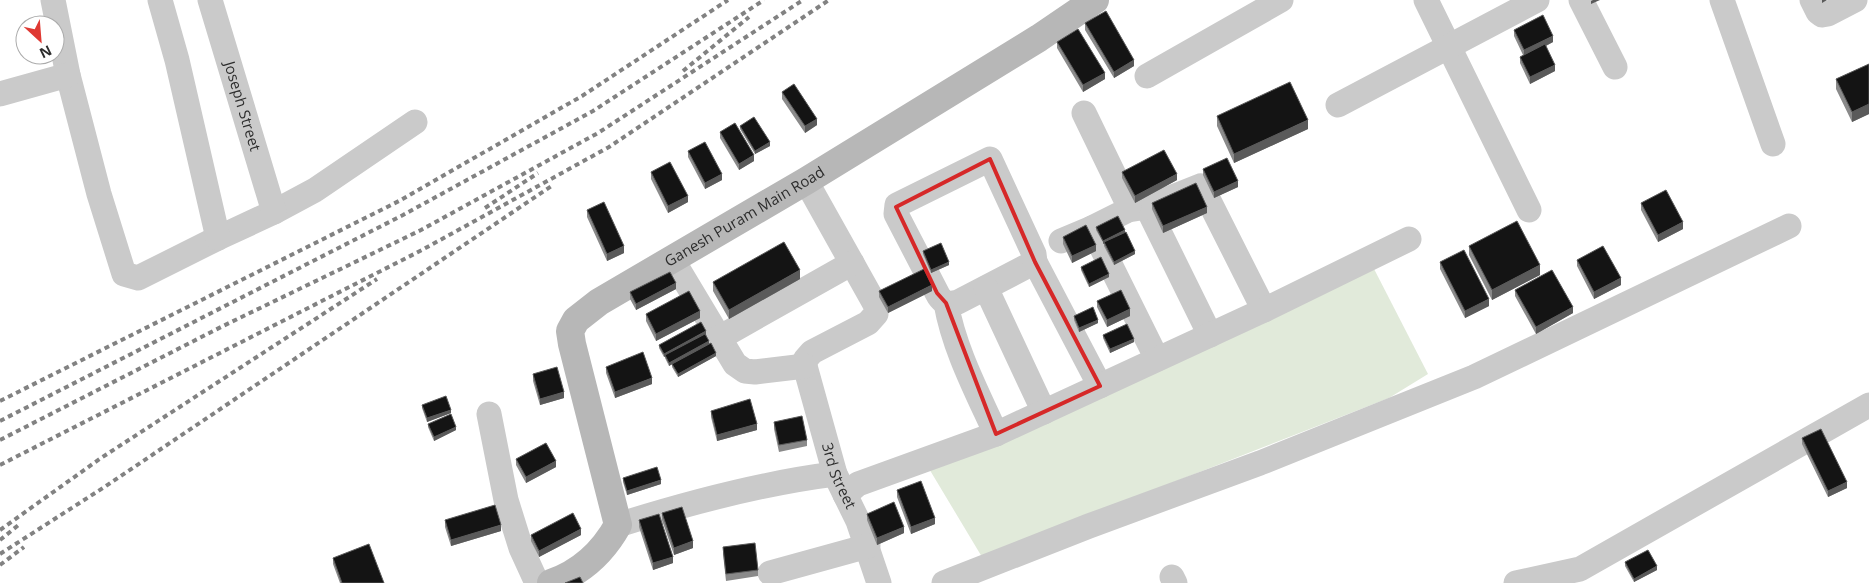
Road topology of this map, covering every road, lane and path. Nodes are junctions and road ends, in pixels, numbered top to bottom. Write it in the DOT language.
graph roads {
  1 [pos="160,0"];
  2 [pos="210,0"];
  3 [pos="1095,0"];
  4 [pos="1281,0"];
  5 [pos="1426,0"];
  6 [pos="1537,0"];
  7 [pos="1581,0"];
  8 [pos="1722,0"];
  9 [pos="1812,0"];
  10 [pos="1855,0"];
  11 [pos="56,1"];
  12 [pos="1449,46"];
  13 [pos="1615,67"];
  14 [pos="68,74"];
  15 [pos="1147,76"];
  16 [pos="0,94"];
  17 [pos="1338,104"];
  18 [pos="1084,113"];
  19 [pos="415,122"];
  20 [pos="1773,144"];
  21 [pos="806,181"];
  22 [pos="1137,208"];
  23 [pos="1529,210"];
  24 [pos="274,212"];
  25 [pos="1789,226"];
  26 [pos="1092,228"];
  27 [pos="218,238"];
  28 [pos="1409,239"];
  29 [pos="1061,241"];
  30 [pos="672,259"];
  31 [pos="1035,262"];
  32 [pos="852,263"];
  33 [pos="986,288"];
  34 [pos="946,303"];
  35 [pos="1264,310"];
  36 [pos="1210,335"];
  37 [pos="719,338"];
  38 [pos="1157,359"];
  39 [pos="805,366"];
  40 [pos="1100,386"];
  41 [pos="1869,405"];
  42 [pos="1044,412"];
  43 [pos="489,414"];
  44 [pos="996,434"];
  45 [pos="840,484"];
  46 [pos="618,525"];
  47 [pos="868,546"];
  48 [pos="770,573"];
  49 [pos="1583,576"];
  50 [pos="537,583"];
  51 [pos="551,583"];
  52 [pos="879,583"];
  53 [pos="944,583"];
  54 [pos="1516,583"];
  1 -- 27 [label="street"];
  2 -- 24 [label="street, Joseph Street"];
  3 -- 21 [label="street, Ganesh Puram Main Road"];
  4 -- 15 [label="street"];
  5 -- 12 [label="street"];
  6 -- 12 [label="street"];
  7 -- 13 [label="street"];
  8 -- 20 [label="street"];
  9 -- 10 [label="street"];
  11 -- 14 [label="street"];
  12 -- 17 [label="street"];
  12 -- 23 [label="street"];
  14 -- 16 [label="street"];
  14 -- 27 [label="street"];
  18 -- 22 [label="street"];
  19 -- 24 [label="street"];
  21 -- 30 [label="street, Ganesh Puram Main Road"];
  21 -- 32 [label="street"];
  22 -- 26 [label="street"];
  22 -- 35 [label="street"];
  22 -- 36 [label="street"];
  24 -- 27 [label="street"];
  25 -- 53 [label="street"];
  26 -- 29 [label="street"];
  26 -- 38 [label="street"];
  28 -- 35 [label="street"];
  30 -- 37 [label="street"];
  30 -- 46 [label="street, Ganesh Puram Main Road"];
  31 -- 33 [label="street"];
  31 -- 34 [label="street"];
  31 -- 40 [label="street"];
  32 -- 37 [label="street"];
  32 -- 39 [label="street"];
  33 -- 34 [label="street"];
  33 -- 42 [label="street"];
  34 -- 44 [label="street"];
  35 -- 36 [label="street"];
  36 -- 38 [label="street"];
  37 -- 39 [label="street"];
  38 -- 40 [label="street"];
  39 -- 45 [label="street, 3rd Street"];
  40 -- 42 [label="street"];
  41 -- 49 [label="street"];
  42 -- 44 [label="street"];
  43 -- 50 [label="street"];
  44 -- 45 [label="street"];
  45 -- 46 [label="street"];
  45 -- 47 [label="street, 3rd Street"];
  46 -- 51 [label="street"];
  47 -- 48 [label="street"];
  47 -- 52 [label="street, 3rd Street"];
  49 -- 54 [label="street"];
}
